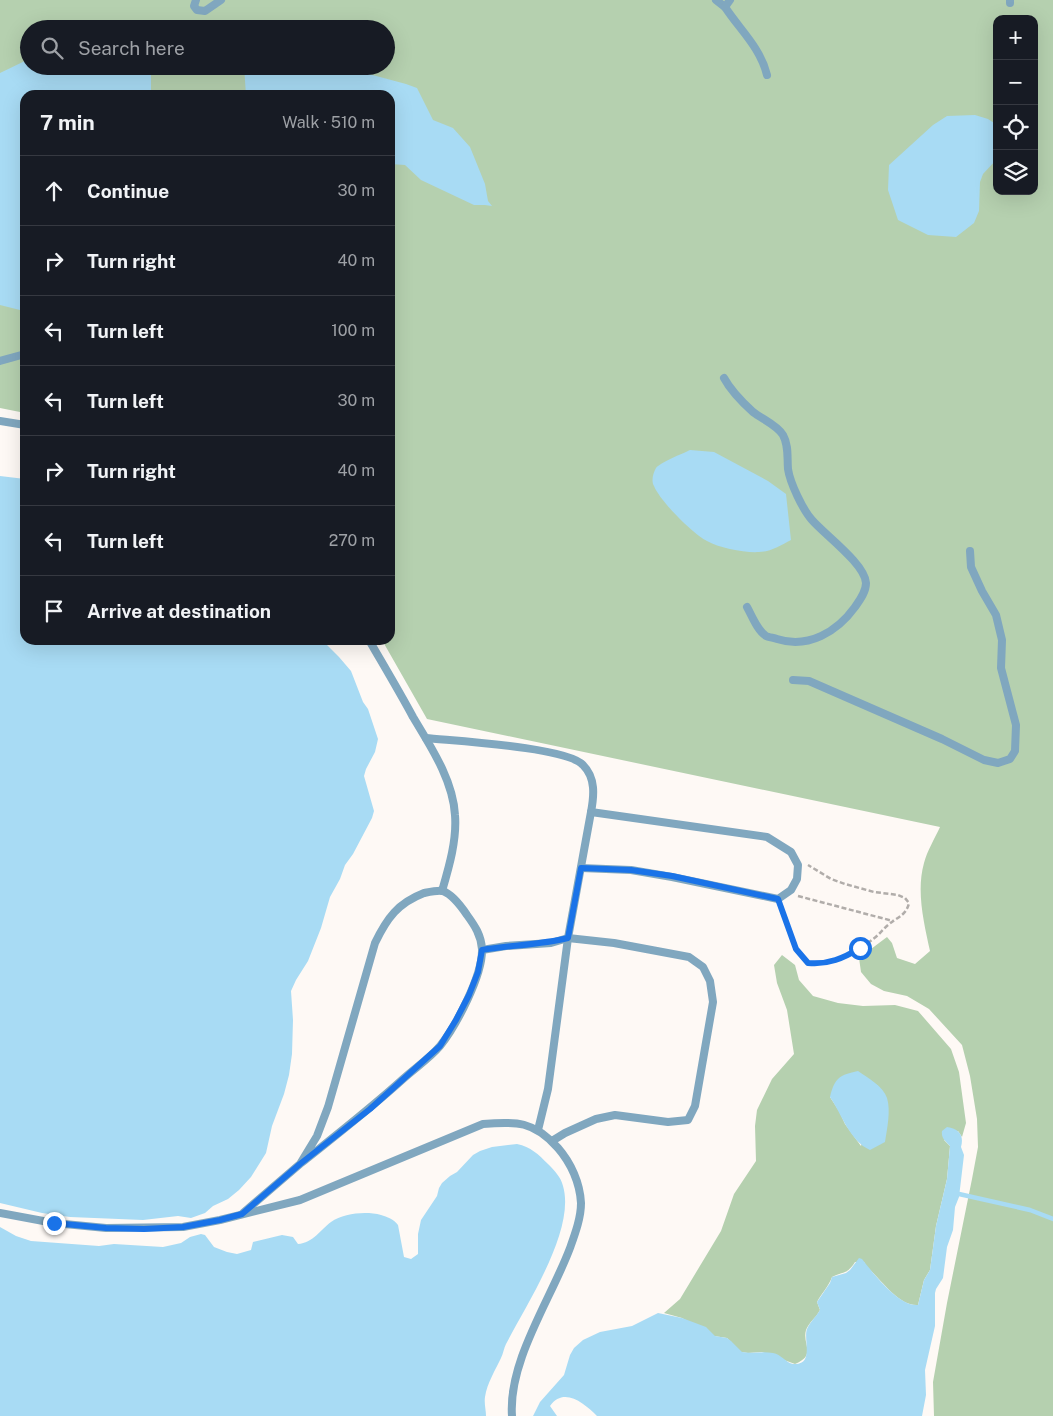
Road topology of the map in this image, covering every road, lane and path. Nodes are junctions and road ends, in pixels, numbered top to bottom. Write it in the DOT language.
graph roads {
  1 [pos="196,0"];
  2 [pos="220,0"];
  3 [pos="716,0"];
  4 [pos="727,3"];
  5 [pos="767,75"];
  6 [pos="20,355"];
  7 [pos="0,361"];
  8 [pos="724,378"];
  9 [pos="0,421"];
  10 [pos="20,425"];
  11 [pos="970,552"];
  12 [pos="747,607"];
  13 [pos="372,645"];
  14 [pos="793,680"];
  15 [pos="426,738"];
  16 [pos="592,812"];
  17 [pos="791,852"];
  18 [pos="581,868"];
  19 [pos="442,891"];
  20 [pos="787,893"];
  21 [pos="778,899"];
  22 [pos="893,921"];
  23 [pos="568,938"];
  24 [pos="482,950"];
  25 [pos="538,1130"];
  26 [pos="552,1141"];
  27 [pos="300,1164"];
  28 [pos="0,1213"];
  29 [pos="242,1214"];
  30 [pos="512,1416"];
  1 -- 2 [label="lane"];
  3 -- 4 [label="lane"];
  4 -- 5 [label="lane"];
  6 -- 7 [label="lane"];
  8 -- 12 [label="lane"];
  9 -- 10 [label="lane"];
  11 -- 14 [label="lane"];
  13 -- 15 [label="lane"];
  15 -- 16 [label="lane"];
  15 -- 19 [label="lane"];
  16 -- 17 [label="lane"];
  16 -- 18 [label="lane"];
  17 -- 20 [label="lane"];
  17 -- 22 [label="path"];
  18 -- 21 [label="lane"];
  18 -- 23 [label="lane"];
  19 -- 24 [label="lane"];
  19 -- 27 [label="lane"];
  20 -- 21 [label="lane"];
  20 -- 22 [label="path"];
  21 -- 22 [label="path"];
  23 -- 24 [label="lane"];
  23 -- 25 [label="lane"];
  23 -- 26 [label="lane"];
  24 -- 27 [label="lane"];
  25 -- 26 [label="lane"];
  25 -- 29 [label="lane"];
  26 -- 30 [label="lane"];
  27 -- 29 [label="lane"];
  28 -- 29 [label="lane"];
}
